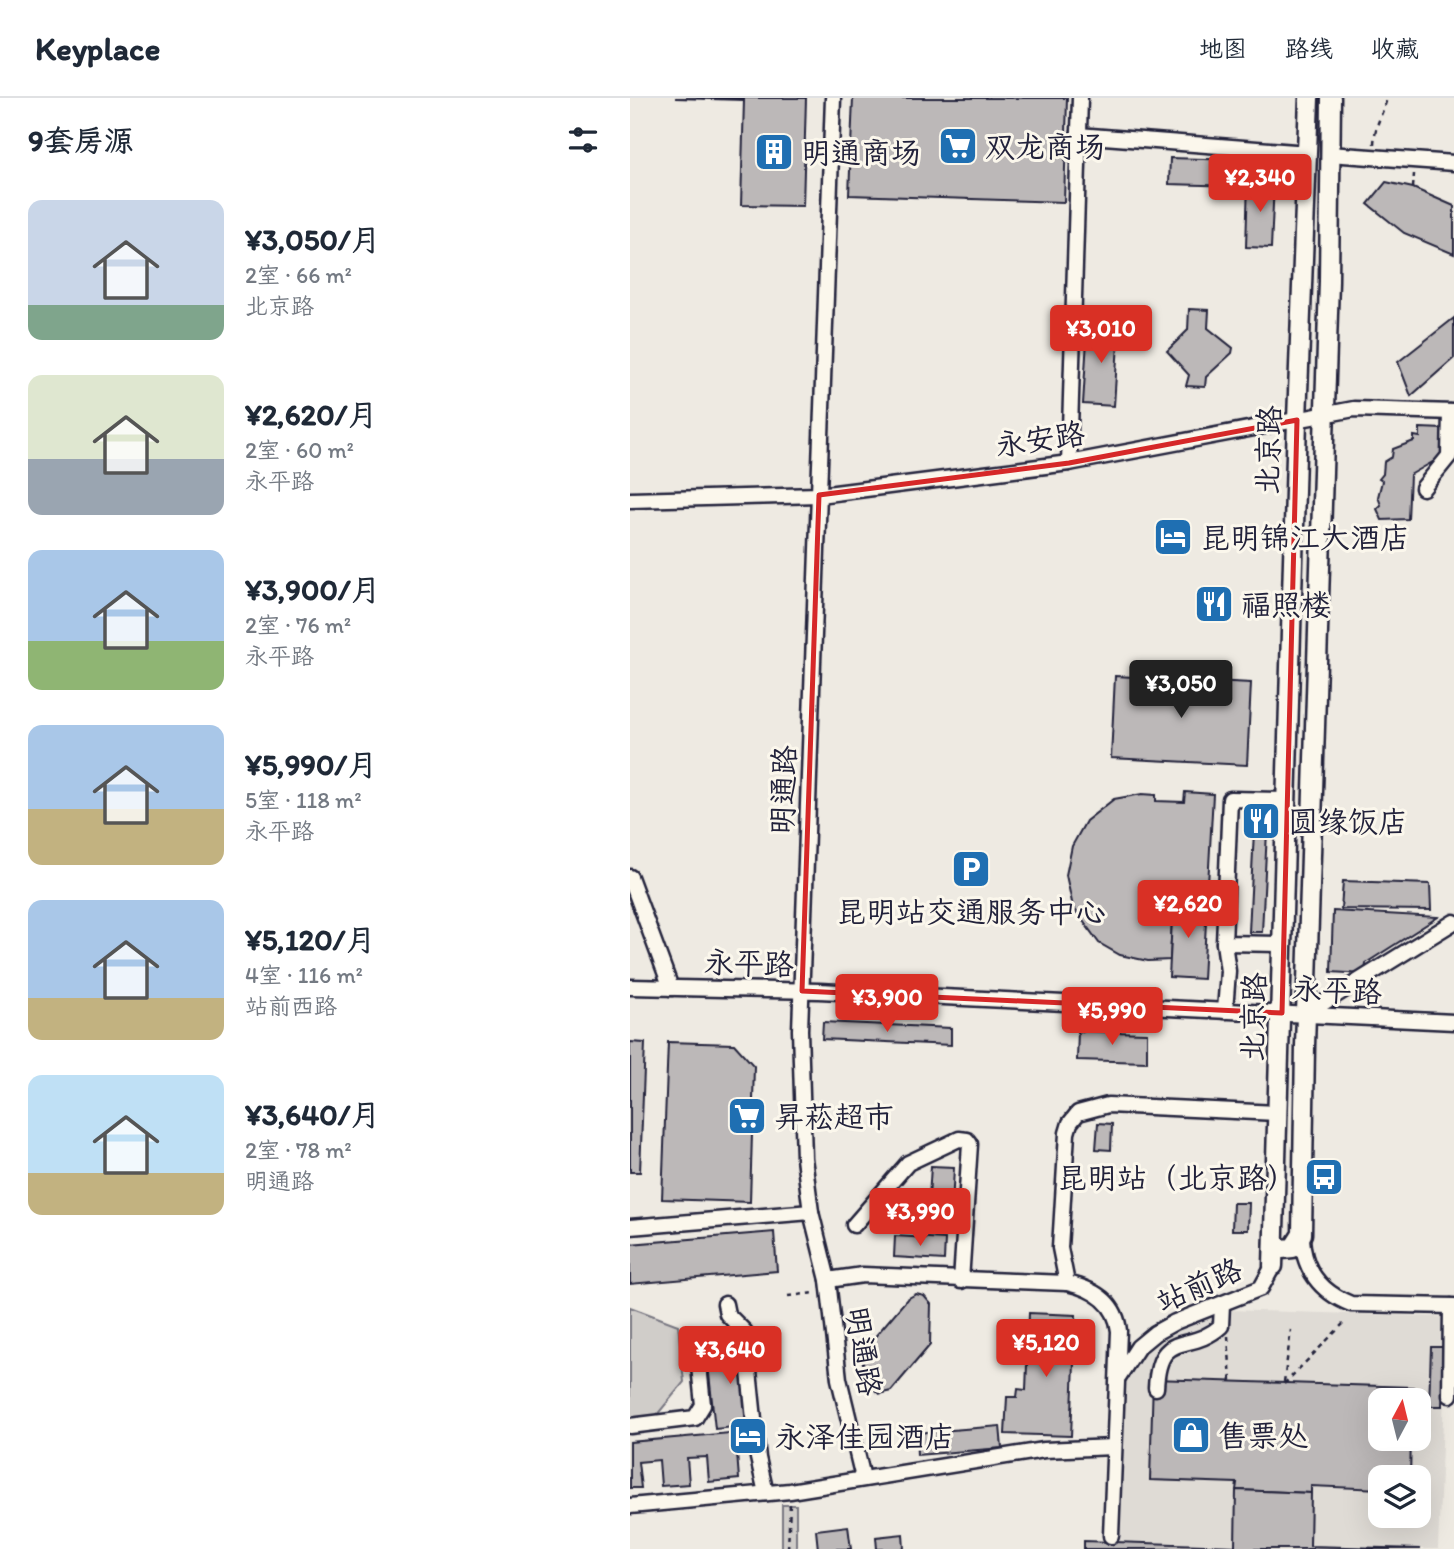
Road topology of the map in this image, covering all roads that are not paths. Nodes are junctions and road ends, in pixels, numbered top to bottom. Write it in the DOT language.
graph roads {
  1 [pos="833,98"];
  2 [pos="1080,98"];
  3 [pos="1309,98"];
  4 [pos="1331,98"];
  5 [pos="1078,135"];
  6 [pos="1308,153"];
  7 [pos="1329,154"];
  8 [pos="1454,163"];
  9 [pos="1452,412"];
  10 [pos="1322,415"];
  11 [pos="1297,420"];
  12 [pos="1069,463"];
  13 [pos="1423,488"];
  14 [pos="819,495"];
  15 [pos="630,500"];
  16 [pos="1287,800"];
  17 [pos="630,877"];
  18 [pos="1454,922"];
  19 [pos="1224,943"];
  20 [pos="1283,944"];
  21 [pos="630,987"];
  22 [pos="671,988"];
  23 [pos="802,991"];
  24 [pos="1225,1011"];
  25 [pos="1282,1013"];
  26 [pos="1306,1014"];
  27 [pos="1454,1022"];
  28 [pos="1277,1113"];
  29 [pos="811,1212"];
  30 [pos="854,1225"];
  31 [pos="630,1227"];
  32 [pos="1302,1234"];
  33 [pos="1274,1243"];
  34 [pos="1273,1266"];
  35 [pos="961,1281"];
  36 [pos="1067,1283"];
  37 [pos="828,1285"];
  38 [pos="725,1304"];
  39 [pos="1222,1304"];
  40 [pos="1453,1306"];
  41 [pos="696,1336"];
  42 [pos="1116,1381"];
  43 [pos="1156,1388"];
  44 [pos="1450,1395"];
  45 [pos="630,1426"];
  46 [pos="1113,1447"];
  47 [pos="863,1478"];
  48 [pos="766,1493"];
  49 [pos="630,1506"];
  50 [pos="1111,1536"];
  1 -- 14 [label="street, 明通路"];
  2 -- 5 [label="street"];
  3 -- 6 [label="main road, 北京路"];
  4 -- 7 [label="main road, 北京路"];
  5 -- 6 [label="street"];
  5 -- 12 [label="street"];
  6 -- 11 [label="main road, 北京路"];
  7 -- 8 [label="street"];
  7 -- 10 [label="main road, 北京路"];
  9 -- 10 [label="street, 永安路"];
  9 -- 13 [label="street"];
  10 -- 11 [label="street, 永安路"];
  10 -- 26 [label="main road, 北京路"];
  11 -- 12 [label="street, 永安路"];
  11 -- 16 [label="main road, 北京路"];
  12 -- 14 [label="street, 永安路"];
  14 -- 15 [label="street, 永安路"];
  14 -- 23 [label="street, 明通路"];
  16 -- 19 [label="street"];
  16 -- 20 [label="main road, 北京路"];
  17 -- 22 [label="street"];
  18 -- 26 [label="street"];
  19 -- 20 [label="street"];
  19 -- 24 [label="street"];
  20 -- 25 [label="main road, 北京路"];
  21 -- 22 [label="street, 永平路"];
  22 -- 23 [label="street, 永平路"];
  23 -- 24 [label="street, 永平路"];
  23 -- 29 [label="street, 明通路"];
  24 -- 25 [label="street, 永平路"];
  25 -- 26 [label="street, 永平路"];
  25 -- 28 [label="main road, 北京路"];
  26 -- 27 [label="street, 永平路"];
  26 -- 32 [label="main road, 北京路"];
  28 -- 33 [label="main road, 北京路"];
  28 -- 36 [label="street"];
  29 -- 31 [label="street"];
  29 -- 37 [label="street, 明通路"];
  30 -- 35 [label="street"];
  32 -- 33 [label="main road"];
  32 -- 40 [label="street"];
  33 -- 34 [label="main road, 北京路"];
  34 -- 39 [label="street, 站前路"];
  35 -- 36 [label="street, 站前路"];
  35 -- 37 [label="street, 站前路"];
  36 -- 42 [label="street, 站前路"];
  37 -- 47 [label="street, 明通路"];
  38 -- 48 [label="street"];
  39 -- 42 [label="street, 站前路"];
  39 -- 43 [label="street"];
  40 -- 44 [label="street"];
  41 -- 45 [label="street"];
  42 -- 46 [label="street"];
  46 -- 47 [label="street"];
  46 -- 50 [label="street"];
  47 -- 48 [label="street"];
  48 -- 49 [label="street"];
}
